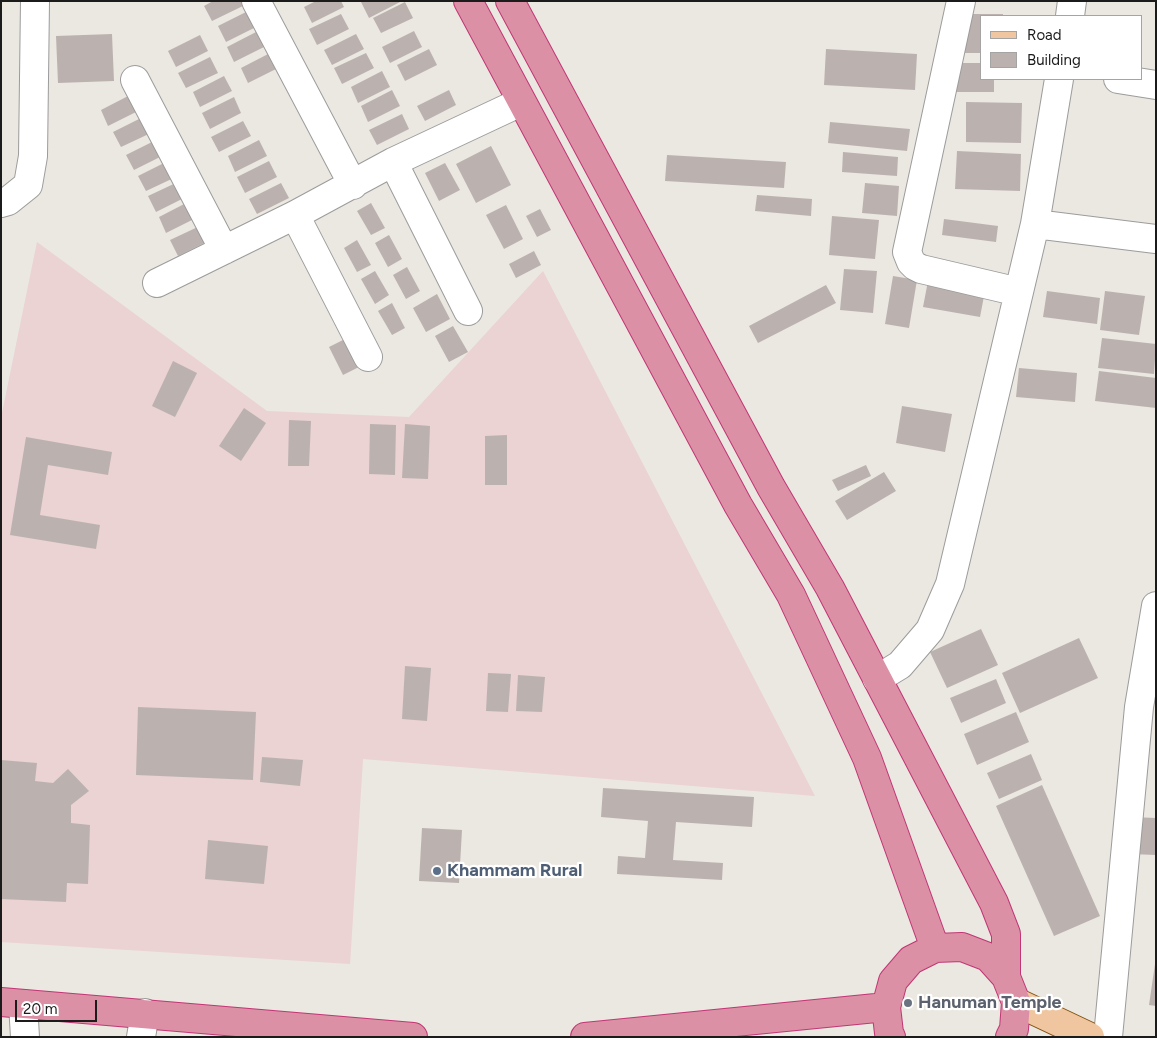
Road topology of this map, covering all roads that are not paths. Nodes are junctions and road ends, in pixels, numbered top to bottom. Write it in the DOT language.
graph roads {
  1 [pos="36,1"];
  2 [pos="256,1"];
  3 [pos="468,1"];
  4 [pos="510,1"];
  5 [pos="961,1"];
  6 [pos="1072,1"];
  7 [pos="1070,15"];
  8 [pos="135,80"];
  9 [pos="1059,80"];
  10 [pos="1124,80"];
  11 [pos="1156,85"];
  12 [pos="521,102"];
  13 [pos="393,162"];
  14 [pos="353,185"];
  15 [pos="1,203"];
  16 [pos="295,215"];
  17 [pos="1035,224"];
  18 [pos="1156,239"];
  19 [pos="224,250"];
  20 [pos="157,283"];
  21 [pos="1019,292"];
  22 [pos="468,311"];
  23 [pos="368,357"];
  24 [pos="1156,606"];
  25 [pos="877,679"];
  26 [pos="935,948"];
  27 [pos="1006,977"];
  28 [pos="1016,1002"];
  29 [pos="12,1003"];
  30 [pos="886,1007"];
  31 [pos="143,1025"];
  32 [pos="253,1030"];
  33 [pos="25,1037"];
  34 [pos="413,1037"];
  35 [pos="585,1037"];
  36 [pos="891,1037"];
  37 [pos="1010,1037"];
  38 [pos="1090,1037"];
  39 [pos="1108,1037"];
  1 -- 15 [label="street"];
  2 -- 14 [label="street"];
  3 -- 12 [label="highway"];
  4 -- 25 [label="highway"];
  5 -- 21 [label="street"];
  6 -- 7 [label="street"];
  8 -- 19 [label="street"];
  9 -- 17 [label="street"];
  10 -- 11 [label="street"];
  12 -- 13 [label="street"];
  12 -- 26 [label="highway"];
  13 -- 14 [label="street"];
  13 -- 22 [label="street"];
  14 -- 16 [label="street"];
  16 -- 19 [label="street"];
  16 -- 23 [label="street"];
  17 -- 18 [label="street"];
  17 -- 21 [label="street"];
  19 -- 20 [label="street"];
  21 -- 25 [label="street"];
  24 -- 39 [label="street"];
  25 -- 27 [label="highway"];
  26 -- 27 [label="highway"];
  26 -- 30 [label="highway"];
  27 -- 28 [label="highway"];
  28 -- 37 [label="highway"];
  28 -- 38 [label="main road"];
  29 -- 31 [label="highway"];
  29 -- 33 [label="street"];
  30 -- 35 [label="highway"];
  30 -- 36 [label="highway"];
  31 -- 32 [label="highway"];
  32 -- 34 [label="highway"];
}
